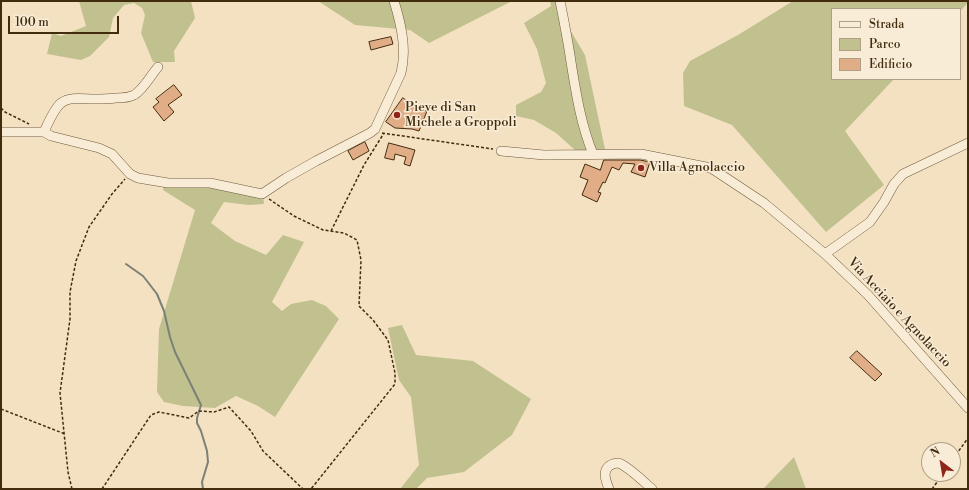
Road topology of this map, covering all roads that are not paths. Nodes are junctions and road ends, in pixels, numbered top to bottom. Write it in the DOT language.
graph roads {
  1 [pos="394,1"];
  2 [pos="560,1"];
  3 [pos="158,67"];
  4 [pos="1,132"];
  5 [pos="44,132"];
  6 [pos="968,143"];
  7 [pos="501,150"];
  8 [pos="593,154"];
  9 [pos="825,254"];
  10 [pos="968,408"];
  11 [pos="609,489"];
  12 [pos="652,489"];
  1 -- 5 [label="street"];
  2 -- 8 [label="street"];
  3 -- 5 [label="street"];
  4 -- 5 [label="street"];
  6 -- 9 [label="street, Via Acciaio e Agnolaccio"];
  7 -- 8 [label="street, Via Acciaio e Agnolaccio"];
  8 -- 9 [label="street, Via Acciaio e Agnolaccio"];
  9 -- 10 [label="street, Via Acciaio e Agnolaccio"];
  11 -- 12 [label="street"];
}
